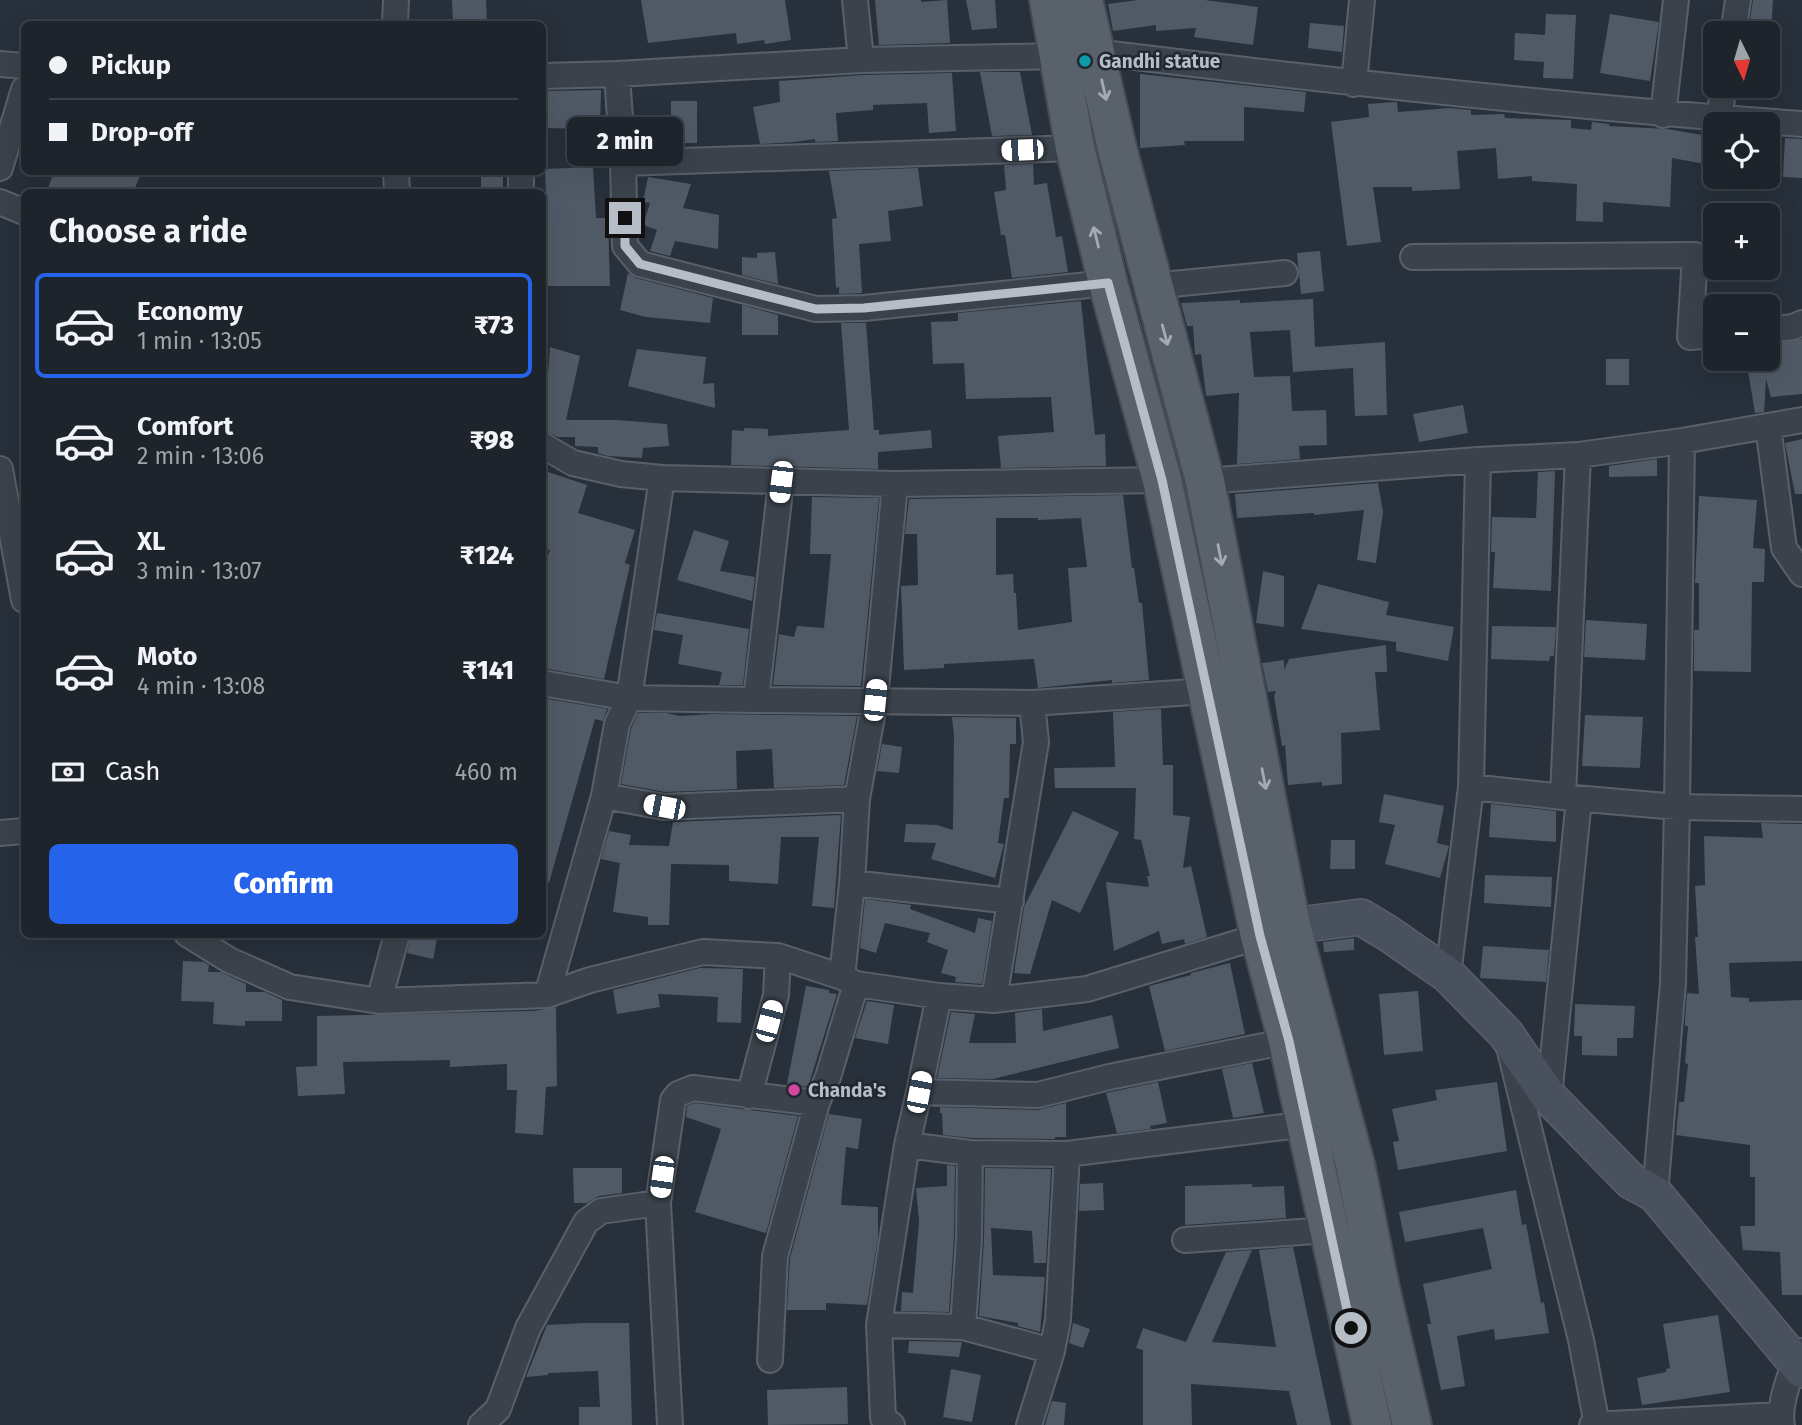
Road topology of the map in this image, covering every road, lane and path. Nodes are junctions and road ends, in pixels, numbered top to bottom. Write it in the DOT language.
graph roads {
  1 [pos="396,0"];
  2 [pos="855,0"];
  3 [pos="1049,0"];
  4 [pos="1083,0"];
  5 [pos="1362,0"];
  6 [pos="1676,0"];
  7 [pos="1738,0"];
  8 [pos="395,21"];
  9 [pos="1734,21"];
  10 [pos="1078,54"];
  11 [pos="861,60"];
  12 [pos="0,64"];
  13 [pos="21,66"];
  14 [pos="617,74"];
  15 [pos="546,76"];
  16 [pos="1354,84"];
  17 [pos="21,99"];
  18 [pos="1662,115"];
  19 [pos="1703,117"];
  20 [pos="1780,122"];
  21 [pos="1802,124"];
  22 [pos="1075,148"];
  23 [pos="624,163"];
  24 [pos="0,168"];
  25 [pos="0,202"];
  26 [pos="21,211"];
  27 [pos="1413,257"];
  28 [pos="1285,272"];
  29 [pos="1108,283"];
  30 [pos="1152,286"];
  31 [pos="1802,323"];
  32 [pos="1780,329"];
  33 [pos="1703,336"];
  34 [pos="1802,420"];
  35 [pos="1768,426"];
  36 [pos="1682,441"];
  37 [pos="546,446"];
  38 [pos="1578,455"];
  39 [pos="1478,460"];
  40 [pos="0,469"];
  41 [pos="662,478"];
  42 [pos="1162,480"];
  43 [pos="1205,481"];
  44 [pos="781,482"];
  45 [pos="895,484"];
  46 [pos="1802,574"];
  47 [pos="21,584"];
  48 [pos="546,684"];
  49 [pos="1207,691"];
  50 [pos="629,698"];
  51 [pos="756,700"];
  52 [pos="875,700"];
  53 [pos="1032,703"];
  54 [pos="1471,787"];
  55 [pos="604,796"];
  56 [pos="1571,798"];
  57 [pos="858,799"];
  58 [pos="1677,807"];
  59 [pos="1802,809"];
  60 [pos="21,831"];
  61 [pos="0,833"];
  62 [pos="852,883"];
  63 [pos="1011,901"];
  64 [pos="1276,931"];
  65 [pos="193,938"];
  66 [pos="396,938"];
  67 [pos="778,956"];
  68 [pos="1448,975"];
  69 [pos="849,980"];
  70 [pos="547,995"];
  71 [pos="939,996"];
  72 [pos="994,1000"];
  73 [pos="379,1001"];
  74 [pos="1506,1034"];
  75 [pos="1289,1041"];
  76 [pos="919,1092"];
  77 [pos="748,1096"];
  78 [pos="1549,1097"];
  79 [pos="817,1103"];
  80 [pos="1307,1124"];
  81 [pos="907,1145"];
  82 [pos="970,1153"];
  83 [pos="1067,1154"];
  84 [pos="1655,1194"];
  85 [pos="658,1203"];
  86 [pos="1329,1230"];
  87 [pos="1185,1240"];
  88 [pos="879,1325"];
  89 [pos="963,1327"];
  90 [pos="1052,1351"];
  91 [pos="770,1360"];
  92 [pos="1800,1360"];
  93 [pos="495,1420"];
  94 [pos="1781,1420"];
  95 [pos="670,1425"];
  96 [pos="892,1425"];
  97 [pos="1029,1425"];
  98 [pos="1372,1425"];
  99 [pos="1412,1425"];
  100 [pos="1596,1425"];
  1 -- 8 [label="street"];
  2 -- 11 [label="street"];
  3 -- 10 [label="main road"];
  4 -- 10 [label="main road"];
  5 -- 16 [label="street"];
  6 -- 18 [label="street"];
  7 -- 9 [label="street"];
  10 -- 11 [label="street"];
  10 -- 16 [label="street"];
  10 -- 22 [label="main road"];
  10 -- 30 [label="main road, one-way"];
  11 -- 14 [label="street"];
  12 -- 13 [label="street"];
  14 -- 15 [label="street"];
  14 -- 23 [label="street"];
  16 -- 18 [label="street"];
  17 -- 24 [label="street"];
  18 -- 19 [label="street"];
  20 -- 21 [label="street"];
  22 -- 23 [label="street"];
  29 -- 22 [label="main road, one-way"];
  23 -- 29 [label="street"];
  25 -- 26 [label="street"];
  27 -- 33 [label="street"];
  28 -- 30 [label="street"];
  29 -- 42 [label="main road"];
  30 -- 43 [label="main road, one-way"];
  31 -- 32 [label="street"];
  34 -- 35 [label="street"];
  35 -- 36 [label="street"];
  35 -- 46 [label="street"];
  36 -- 38 [label="street"];
  36 -- 58 [label="street"];
  37 -- 41 [label="street"];
  38 -- 39 [label="street"];
  38 -- 56 [label="street"];
  39 -- 43 [label="street"];
  39 -- 54 [label="street"];
  40 -- 47 [label="street"];
  41 -- 44 [label="street"];
  41 -- 50 [label="street"];
  42 -- 45 [label="street"];
  42 -- 49 [label="main road"];
  43 -- 64 [label="main road, one-way"];
  44 -- 45 [label="street"];
  44 -- 51 [label="street"];
  45 -- 52 [label="street"];
  48 -- 50 [label="street"];
  49 -- 53 [label="street"];
  49 -- 64 [label="main road"];
  50 -- 51 [label="street"];
  50 -- 55 [label="street"];
  51 -- 52 [label="street"];
  52 -- 53 [label="street"];
  52 -- 57 [label="street"];
  53 -- 63 [label="street"];
  54 -- 56 [label="street"];
  54 -- 68 [label="street"];
  55 -- 57 [label="street"];
  55 -- 70 [label="street"];
  56 -- 58 [label="street"];
  56 -- 78 [label="street"];
  57 -- 62 [label="street"];
  58 -- 59 [label="street"];
  58 -- 84 [label="street"];
  60 -- 61 [label="street"];
  62 -- 63 [label="street"];
  62 -- 69 [label="street"];
  63 -- 72 [label="street"];
  64 -- 68 [label="street"];
  64 -- 72 [label="street"];
  64 -- 75 [label="main road"];
  64 -- 99 [label="main road"];
  65 -- 73 [label="street"];
  66 -- 73 [label="street"];
  67 -- 69 [label="street"];
  67 -- 70 [label="street"];
  67 -- 77 [label="street"];
  68 -- 74 [label="street"];
  69 -- 71 [label="street"];
  69 -- 79 [label="street"];
  70 -- 73 [label="street"];
  71 -- 72 [label="street"];
  71 -- 76 [label="street"];
  74 -- 78 [label="street"];
  74 -- 100 [label="street"];
  75 -- 76 [label="street"];
  75 -- 80 [label="main road"];
  76 -- 81 [label="street"];
  77 -- 79 [label="street"];
  77 -- 85 [label="street"];
  78 -- 84 [label="street"];
  79 -- 91 [label="street"];
  80 -- 83 [label="street"];
  80 -- 86 [label="main road"];
  81 -- 82 [label="street"];
  81 -- 88 [label="street"];
  82 -- 83 [label="street"];
  82 -- 89 [label="street"];
  83 -- 90 [label="street"];
  84 -- 92 [label="street"];
  85 -- 93 [label="street"];
  85 -- 95 [label="street"];
  86 -- 87 [label="street"];
  86 -- 98 [label="main road"];
  88 -- 89 [label="street"];
  88 -- 96 [label="street"];
  89 -- 90 [label="street"];
  90 -- 97 [label="street"];
  92 -- 94 [label="street"];
  94 -- 100 [label="street"];
}
